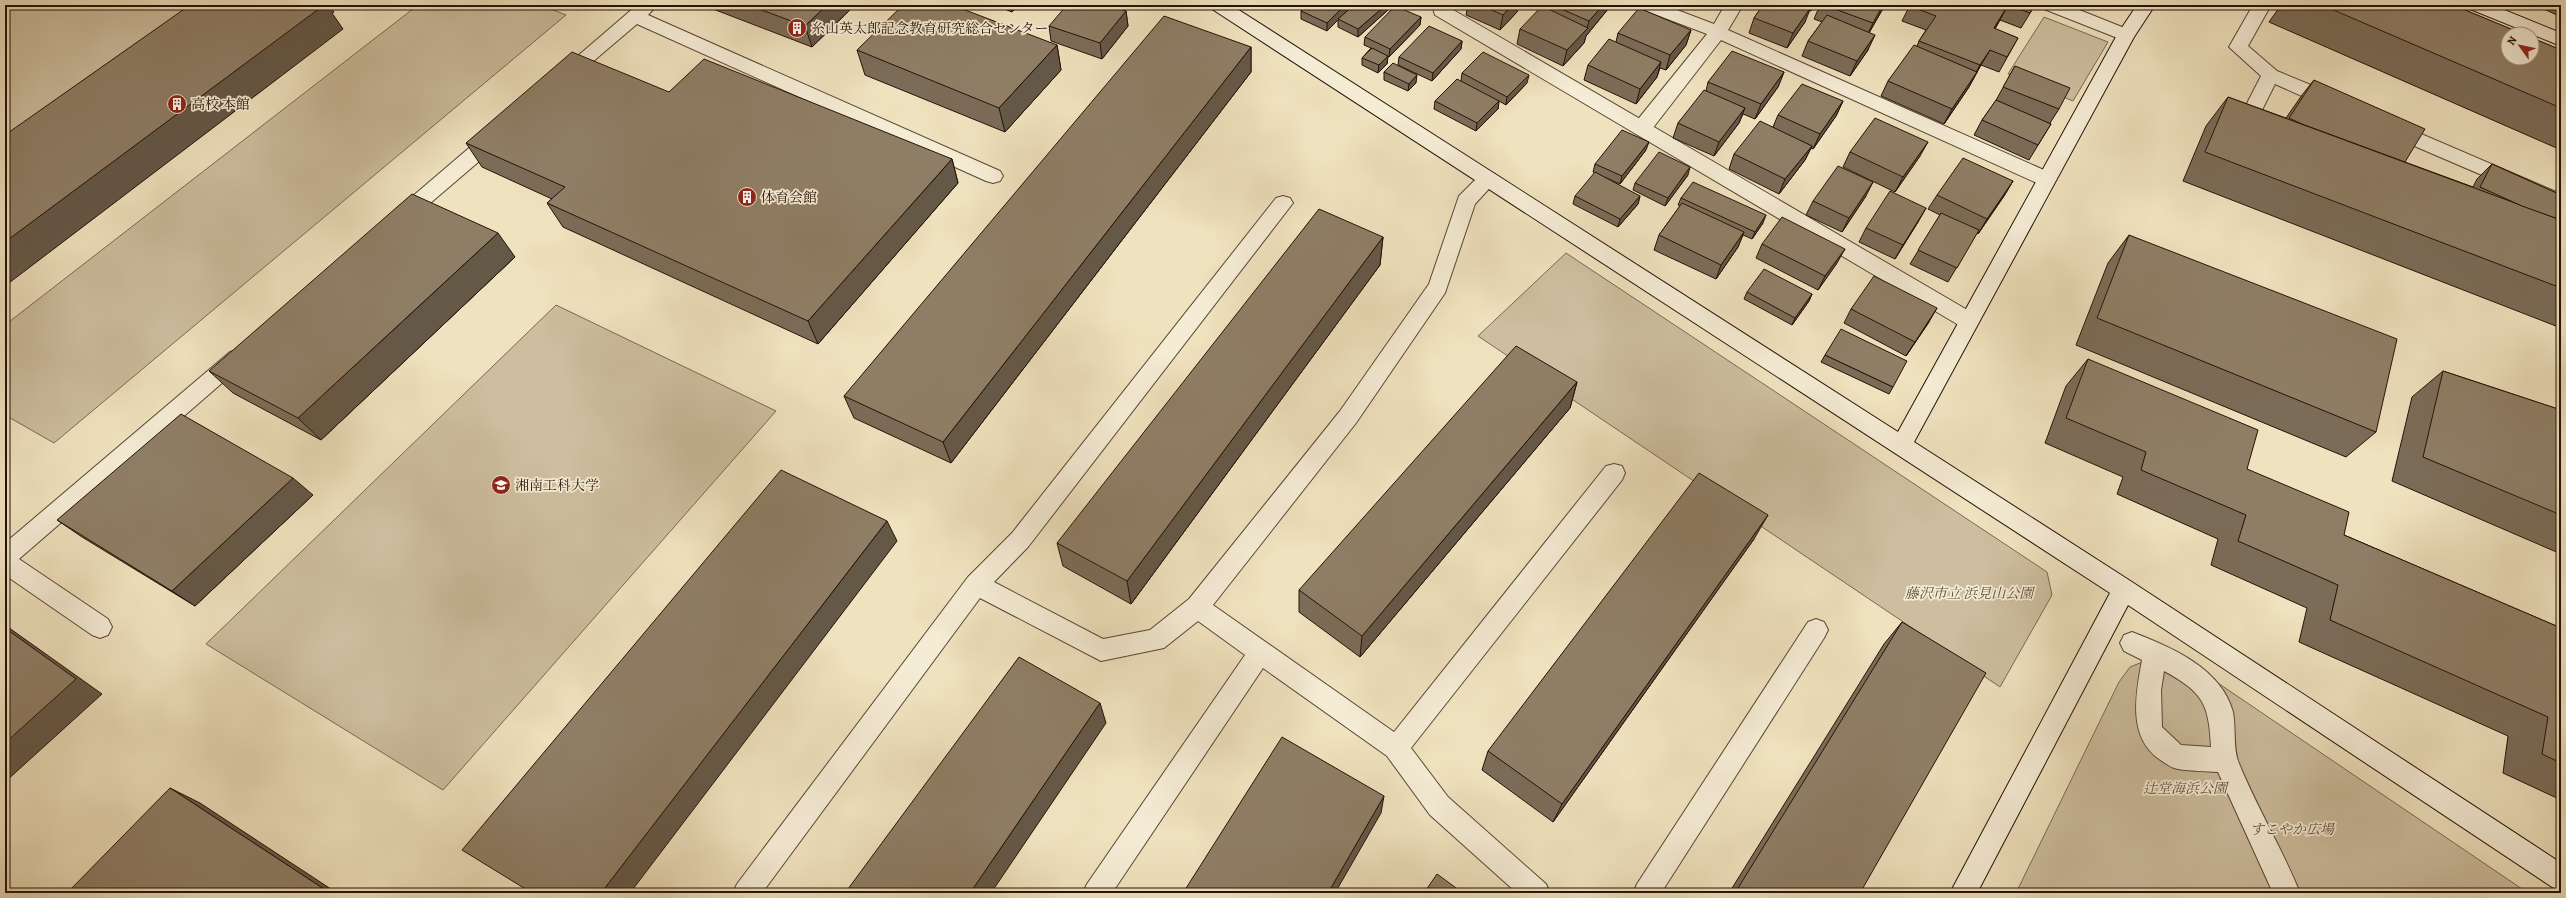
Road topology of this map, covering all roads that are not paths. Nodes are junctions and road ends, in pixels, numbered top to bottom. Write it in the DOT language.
graph roads {
  1 [pos="1218,5"];
  2 [pos="1441,5"];
  3 [pos="1647,5"];
  4 [pos="1734,5"];
  5 [pos="2050,5"];
  6 [pos="2146,5"];
  7 [pos="2262,5"];
  8 [pos="2476,5"];
  9 [pos="641,11"];
  10 [pos="1718,32"];
  11 [pos="2126,35"];
  12 [pos="2561,40"];
  13 [pos="2271,75"];
  14 [pos="550,89"];
  15 [pos="2351,110"];
  16 [pos="2251,113"];
  17 [pos="514,120"];
  18 [pos="2372,120"];
  19 [pos="1642,128"];
  20 [pos="993,176"];
  21 [pos="1488,179"];
  22 [pos="2046,179"];
  23 [pos="2561,202"];
  24 [pos="1283,204"];
  25 [pos="387,229"];
  26 [pos="1969,321"];
  27 [pos="253,344"];
  28 [pos="1902,444"];
  29 [pos="1614,473"];
  30 [pos="5,557"];
  31 [pos="5,562"];
  32 [pos="976,584"];
  33 [pos="2124,588"];
  34 [pos="1197,607"];
  35 [pos="100,627"];
  36 [pos="1816,630"];
  37 [pos="2132,643"];
  38 [pos="1261,651"];
  39 [pos="2155,654"];
  40 [pos="1396,748"];
  41 [pos="2225,760"];
  42 [pos="2561,878"];
  43 [pos="746,893"];
  44 [pos="1096,893"];
  45 [pos="1537,893"];
  46 [pos="1646,893"];
  47 [pos="1963,893"];
  48 [pos="2287,893"];
  1 -- 21 [label="street"];
  2 -- 19 [label="street"];
  3 -- 10 [label="street"];
  4 -- 10 [label="street"];
  5 -- 11 [label="street"];
  6 -- 11 [label="street"];
  7 -- 13 [label="street"];
  8 -- 12 [label="street"];
  9 -- 14 [label="street"];
  9 -- 20 [label="street"];
  10 -- 19 [label="street"];
  10 -- 22 [label="street"];
  11 -- 22 [label="street"];
  13 -- 15 [label="street"];
  13 -- 16 [label="street"];
  17 -- 25 [label="street"];
  18 -- 23 [label="street"];
  19 -- 26 [label="street"];
  21 -- 28 [label="street"];
  21 -- 34 [label="street"];
  22 -- 26 [label="street"];
  24 -- 32 [label="street"];
  26 -- 28 [label="street"];
  27 -- 30 [label="street"];
  28 -- 33 [label="street"];
  29 -- 40 [label="street"];
  31 -- 35 [label="street"];
  32 -- 34 [label="street"];
  32 -- 43 [label="street"];
  33 -- 42 [label="street"];
  33 -- 47 [label="street"];
  34 -- 38 [label="street"];
  36 -- 46 [label="street"];
  37 -- 39 [label="street"];
  38 -- 40 [label="street"];
  38 -- 44 [label="street"];
  39 -- 41 [label="street"];
  39 -- 41 [label="street"];
  40 -- 45 [label="street"];
  41 -- 48 [label="street"];
}
